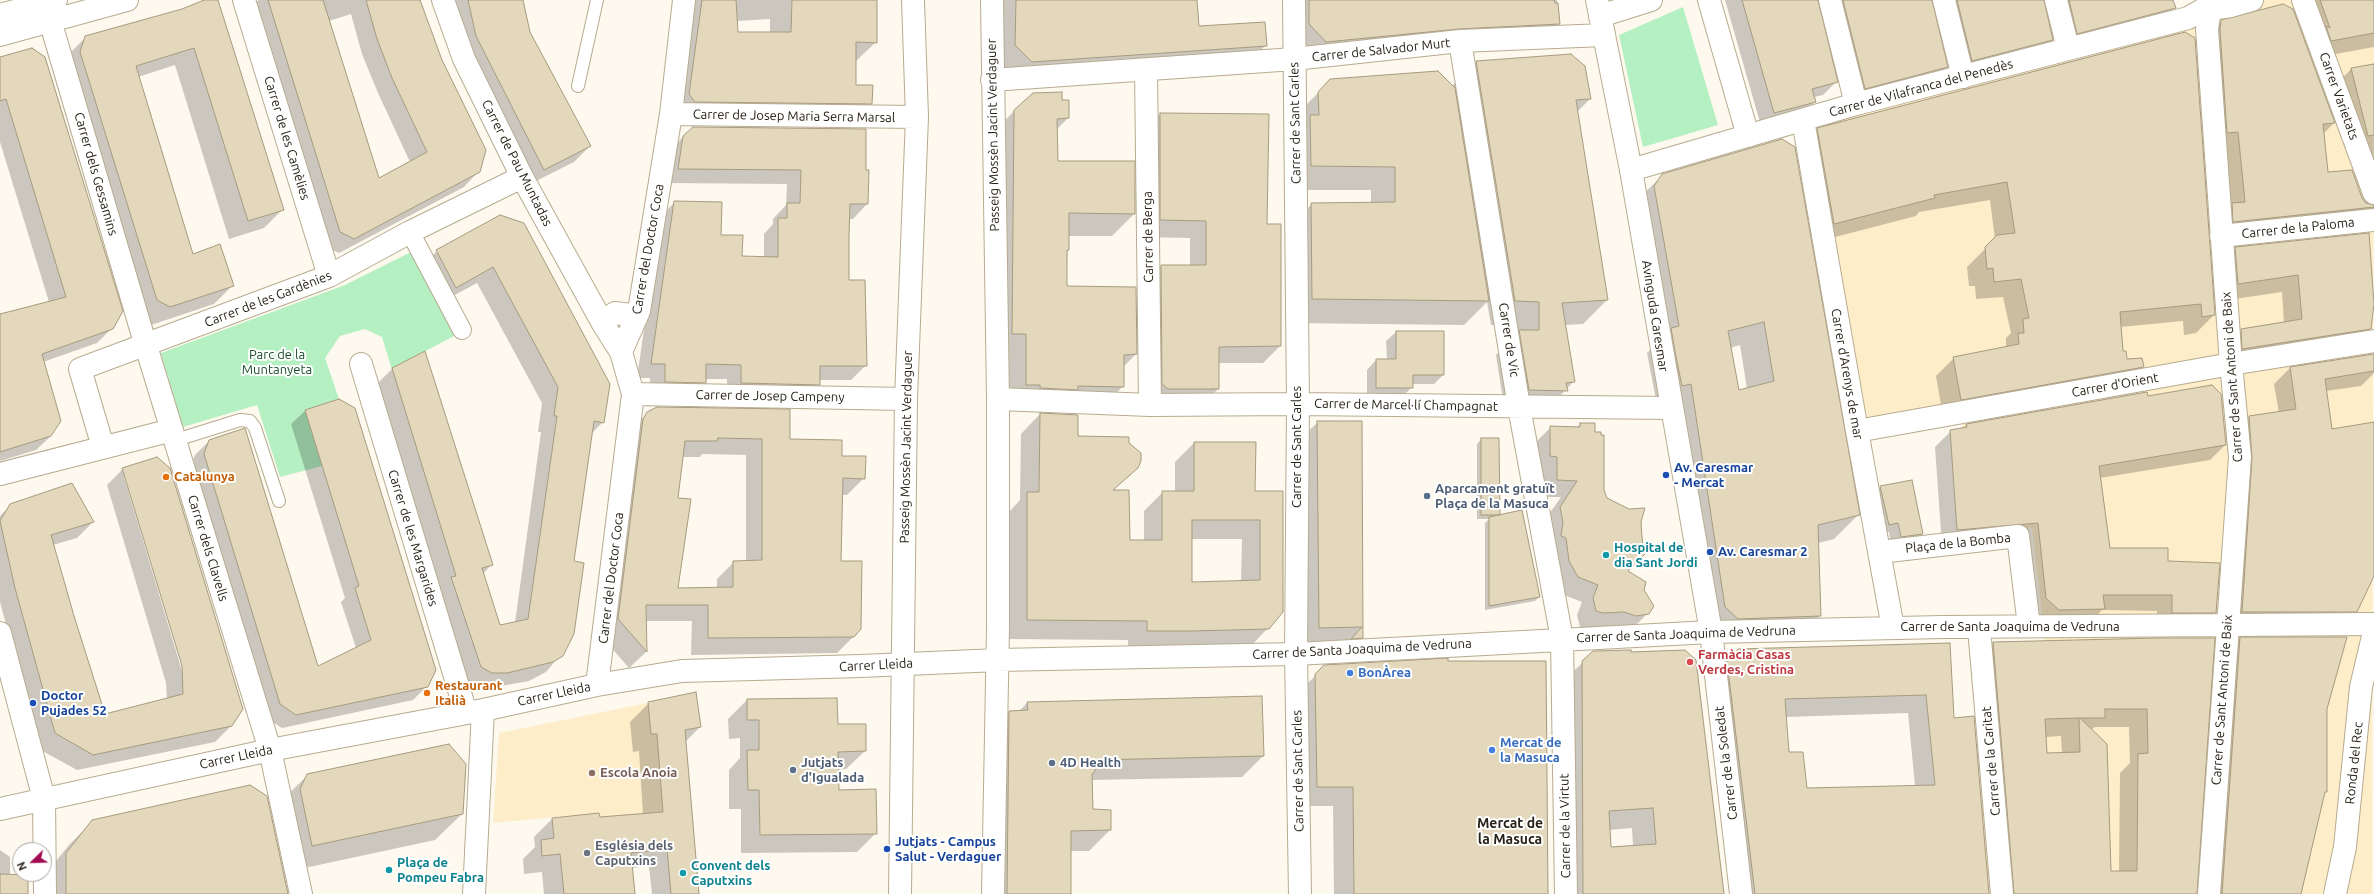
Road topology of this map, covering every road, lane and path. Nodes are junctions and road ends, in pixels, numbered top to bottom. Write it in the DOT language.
graph roads {
  1 [pos="127,0"];
  2 [pos="244,0"];
  3 [pos="443,0"];
  4 [pos="597,0"];
  5 [pos="684,0"];
  6 [pos="913,0"];
  7 [pos="992,0"];
  8 [pos="1294,0"];
  9 [pos="1651,0"];
  10 [pos="1709,0"];
  11 [pos="1830,0"];
  12 [pos="1944,0"];
  13 [pos="2056,0"];
  14 [pos="2252,0"];
  15 [pos="2303,0"];
  16 [pos="2210,2"];
  17 [pos="49,6"];
  18 [pos="0,15"];
  19 [pos="1600,17"];
  20 [pos="0,36"];
  21 [pos="1460,41"];
  22 [pos="2068,48"];
  23 [pos="1294,59"];
  24 [pos="1146,70"];
  25 [pos="1963,77"];
  26 [pos="992,80"];
  27 [pos="578,86"];
  28 [pos="1856,104"];
  29 [pos="671,114"];
  30 [pos="917,117"];
  31 [pos="1803,120"];
  32 [pos="1748,136"];
  33 [pos="1631,170"];
  34 [pos="522,177"];
  35 [pos="2374,193"];
  36 [pos="2374,220"];
  37 [pos="410,232"];
  38 [pos="2221,236"];
  39 [pos="329,276"];
  40 [pos="639,311"];
  41 [pos="602,322"];
  42 [pos="462,330"];
  43 [pos="2374,341"];
  44 [pos="146,346"];
  45 [pos="621,352"];
  46 [pos="361,364"];
  47 [pos="2231,364"];
  48 [pos="633,394"];
  49 [pos="906,399"];
  50 [pos="998,399"];
  51 [pos="1298,404"];
  52 [pos="1150,405"];
  53 [pos="1520,407"];
  54 [pos="1670,408"];
  55 [pos="1857,431"];
  56 [pos="174,435"];
  57 [pos="103,447"];
  58 [pos="0,474"];
  59 [pos="279,501"];
  60 [pos="1880,552"];
  61 [pos="2374,624"];
  62 [pos="2029,626"];
  63 [pos="2227,626"];
  64 [pos="1893,628"];
  65 [pos="1979,628"];
  66 [pos="1711,632"];
  67 [pos="2374,632"];
  68 [pos="0,633"];
  69 [pos="1562,639"];
  70 [pos="1296,654"];
  71 [pos="998,660"];
  72 [pos="902,664"];
  73 [pos="597,685"];
  74 [pos="475,711"];
  75 [pos="270,750"];
  76 [pos="44,799"];
  77 [pos="0,809"];
  78 [pos="45,894"];
  79 [pos="301,894"];
  80 [pos="474,894"];
  81 [pos="900,894"];
  82 [pos="993,894"];
  83 [pos="1300,894"];
  84 [pos="1566,894"];
  85 [pos="1741,894"];
  86 [pos="2002,894"];
  87 [pos="2209,894"];
  88 [pos="2335,894"];
  1 -- 17 [label="street"];
  2 -- 39 [label="street, Carrer de les Camèlies"];
  3 -- 34 [label="street, Carrer de Pau Muntadas"];
  4 -- 27 [label="lane"];
  5 -- 29 [label="street, Carrer del Doctor Coca"];
  6 -- 30 [label="street, Passeig Mossèn Jacint Verdaguer"];
  7 -- 26 [label="street, Passeig Mossèn Jacint Verdaguer"];
  8 -- 23 [label="street, Carrer de Sant Carles"];
  9 -- 19 [label="street, Carrer de Salvador Murt"];
  10 -- 32 [label="street"];
  11 -- 28 [label="street"];
  12 -- 25 [label="street"];
  13 -- 22 [label="street"];
  14 -- 16 [label="street"];
  15 -- 35 [label="street, Carrer Varietats"];
  16 -- 22 [label="street, Carrer de Vilafranca del Penedès"];
  16 -- 38 [label="street, Carrer de Sant Antoni de Baix"];
  17 -- 18 [label="street"];
  17 -- 20 [label="street"];
  17 -- 44 [label="street, Carrer dels Gessamins"];
  19 -- 21 [label="street, Carrer de Salvador Murt"];
  19 -- 33 [label="street, Avinguda Caresmar"];
  21 -- 23 [label="street, Carrer de Salvador Murt"];
  21 -- 53 [label="street, Carrer de Vic"];
  22 -- 25 [label="street, Carrer de Vilafranca del Penedès"];
  23 -- 24 [label="street, Carrer de Salvador Murt"];
  23 -- 51 [label="street, Carrer de Sant Carles"];
  24 -- 26 [label="street, Carrer de Salvador Murt"];
  24 -- 52 [label="street, Carrer de Berga"];
  25 -- 28 [label="street, Carrer de Vilafranca del Penedès"];
  26 -- 50 [label="street, Passeig Mossèn Jacint Verdaguer"];
  28 -- 31 [label="street, Carrer de Vilafranca del Penedès"];
  29 -- 30 [label="street, Carrer de Josep Maria Serra Marsal"];
  29 -- 40 [label="street, Carrer del Doctor Coca"];
  30 -- 49 [label="street, Passeig Mossèn Jacint Verdaguer"];
  31 -- 32 [label="street, Carrer de Vilafranca del Penedès"];
  31 -- 55 [label="street, Carrer d'Arenys de mar"];
  32 -- 33 [label="street, Carrer de Vilafranca del Penedès"];
  33 -- 54 [label="street, Avinguda Caresmar"];
  34 -- 37 [label="street, Carrer de les Gardènies"];
  34 -- 41 [label="street, Carrer de Pau Muntadas"];
  36 -- 38 [label="street, Carrer de la Paloma"];
  37 -- 39 [label="street, Carrer de les Gardènies"];
  37 -- 42 [label="street"];
  38 -- 47 [label="street, Carrer de Sant Antoni de Baix"];
  39 -- 44 [label="street, Carrer de les Gardènies"];
  40 -- 41 [label="street"];
  40 -- 45 [label="street, Carrer del Doctor Coca"];
  41 -- 45 [label="street, Carrer de Pau Muntadas"];
  43 -- 47 [label="street, Carrer d'Orient"];
  44 -- 56 [label="street, Carrer dels Clavells"];
  44 -- 57 [label="street, Carrer de les Gardènies"];
  45 -- 48 [label="street, Carrer del Doctor Coca"];
  46 -- 74 [label="street, Carrer de les Margarides"];
  47 -- 55 [label="street, Carrer d'Orient"];
  47 -- 63 [label="street, Carrer de Sant Antoni de Baix"];
  48 -- 49 [label="street, Carrer de Josep Campeny"];
  48 -- 73 [label="street, Carrer del Doctor Coca"];
  49 -- 72 [label="street, Passeig Mossèn Jacint Verdaguer"];
  50 -- 52 [label="street, Carrer de Marcel·lí Champagnat"];
  50 -- 71 [label="street, Passeig Mossèn Jacint Verdaguer"];
  51 -- 52 [label="street, Carrer de Marcel·lí Champagnat"];
  51 -- 53 [label="street, Carrer de Marcel·lí Champagnat"];
  51 -- 70 [label="street, Carrer de Sant Carles"];
  53 -- 54 [label="street, Carrer de Marcel·lí Champagnat"];
  53 -- 69 [label="street, Carrer de Vic"];
  54 -- 66 [label="street, Avinguda Caresmar"];
  55 -- 60 [label="street, Carrer d'Arenys de mar"];
  56 -- 57 [label="street"];
  56 -- 59 [label="lane"];
  56 -- 75 [label="street, Carrer dels Clavells"];
  57 -- 58 [label="street"];
  60 -- 62 [label="street, Plaça de la Bomba"];
  60 -- 64 [label="street, Carrer d'Arenys de mar"];
  61 -- 63 [label="street, Carrer de Santa Joaquima de Vedruna"];
  62 -- 63 [label="street, Carrer de Santa Joaquima de Vedruna"];
  62 -- 65 [label="street, Carrer de Santa Joaquima de Vedruna"];
  63 -- 87 [label="street, Carrer de Sant Antoni de Baix"];
  64 -- 65 [label="street, Carrer de Santa Joaquima de Vedruna"];
  64 -- 66 [label="street, Carrer de Santa Joaquima de Vedruna"];
  65 -- 86 [label="street, Carrer de la Caritat"];
  66 -- 69 [label="street, Carrer de Santa Joaquima de Vedruna"];
  66 -- 85 [label="street, Carrer de la Soledat"];
  67 -- 88 [label="street, Ronda del Rec"];
  68 -- 76 [label="street"];
  69 -- 70 [label="street, Carrer de Santa Joaquima de Vedruna"];
  69 -- 84 [label="street, Carrer de la Virtut"];
  70 -- 71 [label="street, Carrer de Santa Joaquima de Vedruna"];
  70 -- 83 [label="street, Carrer de Sant Carles"];
  71 -- 72 [label="street, Carrer Lleida"];
  71 -- 82 [label="street, Passeig Mossèn Jacint Verdaguer"];
  72 -- 73 [label="street, Carrer Lleida"];
  72 -- 81 [label="street, Passeig Mossèn Jacint Verdaguer"];
  73 -- 74 [label="street, Carrer Lleida"];
  74 -- 75 [label="street, Carrer Lleida"];
  74 -- 80 [label="street, Carrer de les Margarides"];
  75 -- 76 [label="street, Carrer Lleida"];
  75 -- 79 [label="street, Carrer dels Clavells"];
  76 -- 77 [label="street, Carrer Lleida"];
  76 -- 78 [label="street"];
}
